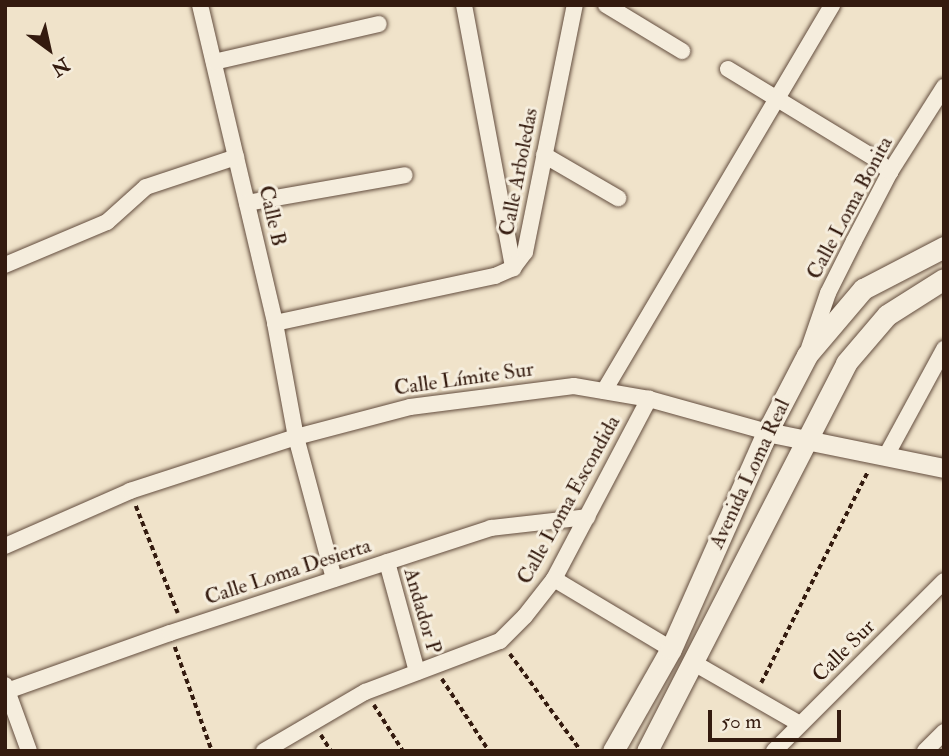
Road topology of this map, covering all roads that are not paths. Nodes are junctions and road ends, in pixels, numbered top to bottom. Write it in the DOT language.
graph roads {
  1 [pos="201,5"];
  2 [pos="464,5"];
  3 [pos="575,5"];
  4 [pos="606,5"];
  5 [pos="832,5"];
  6 [pos="379,24"];
  7 [pos="682,51"];
  8 [pos="214,62"];
  9 [pos="728,69"];
  10 [pos="944,87"];
  11 [pos="775,98"];
  12 [pos="544,155"];
  13 [pos="236,157"];
  14 [pos="890,172"];
  15 [pos="405,175"];
  16 [pos="618,198"];
  17 [pos="247,203"];
  18 [pos="944,247"];
  19 [pos="5,265"];
  20 [pos="513,268"];
  21 [pos="944,279"];
  22 [pos="275,323"];
  23 [pos="944,349"];
  24 [pos="807,355"];
  25 [pos="604,391"];
  26 [pos="649,399"];
  27 [pos="767,432"];
  28 [pos="296,437"];
  29 [pos="804,440"];
  30 [pos="881,455"];
  31 [pos="944,468"];
  32 [pos="587,517"];
  33 [pos="5,546"];
  34 [pos="387,562"];
  35 [pos="334,579"];
  36 [pos="554,579"];
  37 [pos="944,581"];
  38 [pos="671,649"];
  39 [pos="694,663"];
  40 [pos="417,672"];
  41 [pos="6,688"];
  42 [pos="800,724"];
  43 [pos="944,732"];
  44 [pos="29,751"];
  45 [pos="264,751"];
  46 [pos="613,751"];
  47 [pos="647,751"];
  48 [pos="774,751"];
  49 [pos="925,751"];
  1 -- 8 [label="street, Calle B"];
  2 -- 20 [label="street"];
  3 -- 12 [label="street, Calle Arboledas"];
  4 -- 7 [label="street"];
  5 -- 11 [label="street, Calle Loma Escondida"];
  6 -- 8 [label="street"];
  8 -- 13 [label="street, Calle B"];
  9 -- 11 [label="street"];
  10 -- 14 [label="street, Calle Loma Bonita"];
  11 -- 14 [label="street"];
  11 -- 25 [label="street, Calle Loma Escondida"];
  12 -- 16 [label="street"];
  12 -- 20 [label="street, Calle Arboledas"];
  13 -- 17 [label="street, Calle B"];
  13 -- 19 [label="street"];
  14 -- 24 [label="street, Calle Loma Bonita"];
  15 -- 17 [label="street"];
  17 -- 22 [label="street, Calle B"];
  18 -- 24 [label="main road, Avenida Loma Real"];
  20 -- 22 [label="street, Calle Arboledas"];
  21 -- 29 [label="main road, Avenida Loma Real"];
  22 -- 28 [label="street, Calle B"];
  23 -- 30 [label="street"];
  24 -- 27 [label="main road, Avenida Loma Real"];
  25 -- 26 [label="street, Calle Límite Sur"];
  25 -- 28 [label="street, Calle Límite Sur"];
  26 -- 27 [label="street, Calle Límite Sur"];
  26 -- 32 [label="street, Calle Loma Escondida"];
  27 -- 29 [label="street, Calle Límite Sur"];
  27 -- 38 [label="main road, Avenida Loma Real"];
  28 -- 33 [label="street, Calle Límite Sur"];
  28 -- 35 [label="street, Calle B"];
  29 -- 30 [label="street, Calle Límite Sur"];
  29 -- 39 [label="main road, Avenida Loma Real"];
  30 -- 31 [label="street, Calle Límite Sur"];
  32 -- 34 [label="street, Calle Loma Desierta"];
  32 -- 36 [label="street, Calle Loma Escondida"];
  34 -- 35 [label="street, Calle Loma Desierta"];
  34 -- 40 [label="street, Andador P"];
  35 -- 41 [label="street, Calle Loma Desierta"];
  36 -- 38 [label="street"];
  36 -- 40 [label="street, Calle Loma Escondida"];
  37 -- 42 [label="street, Calle Sur"];
  38 -- 46 [label="main road, Avenida Loma Real"];
  39 -- 42 [label="street"];
  39 -- 47 [label="main road, Avenida Loma Real"];
  40 -- 45 [label="street, Calle Loma Escondida"];
  41 -- 44 [label="street"];
  42 -- 48 [label="street, Calle Sur"];
  43 -- 49 [label="street"];
}
